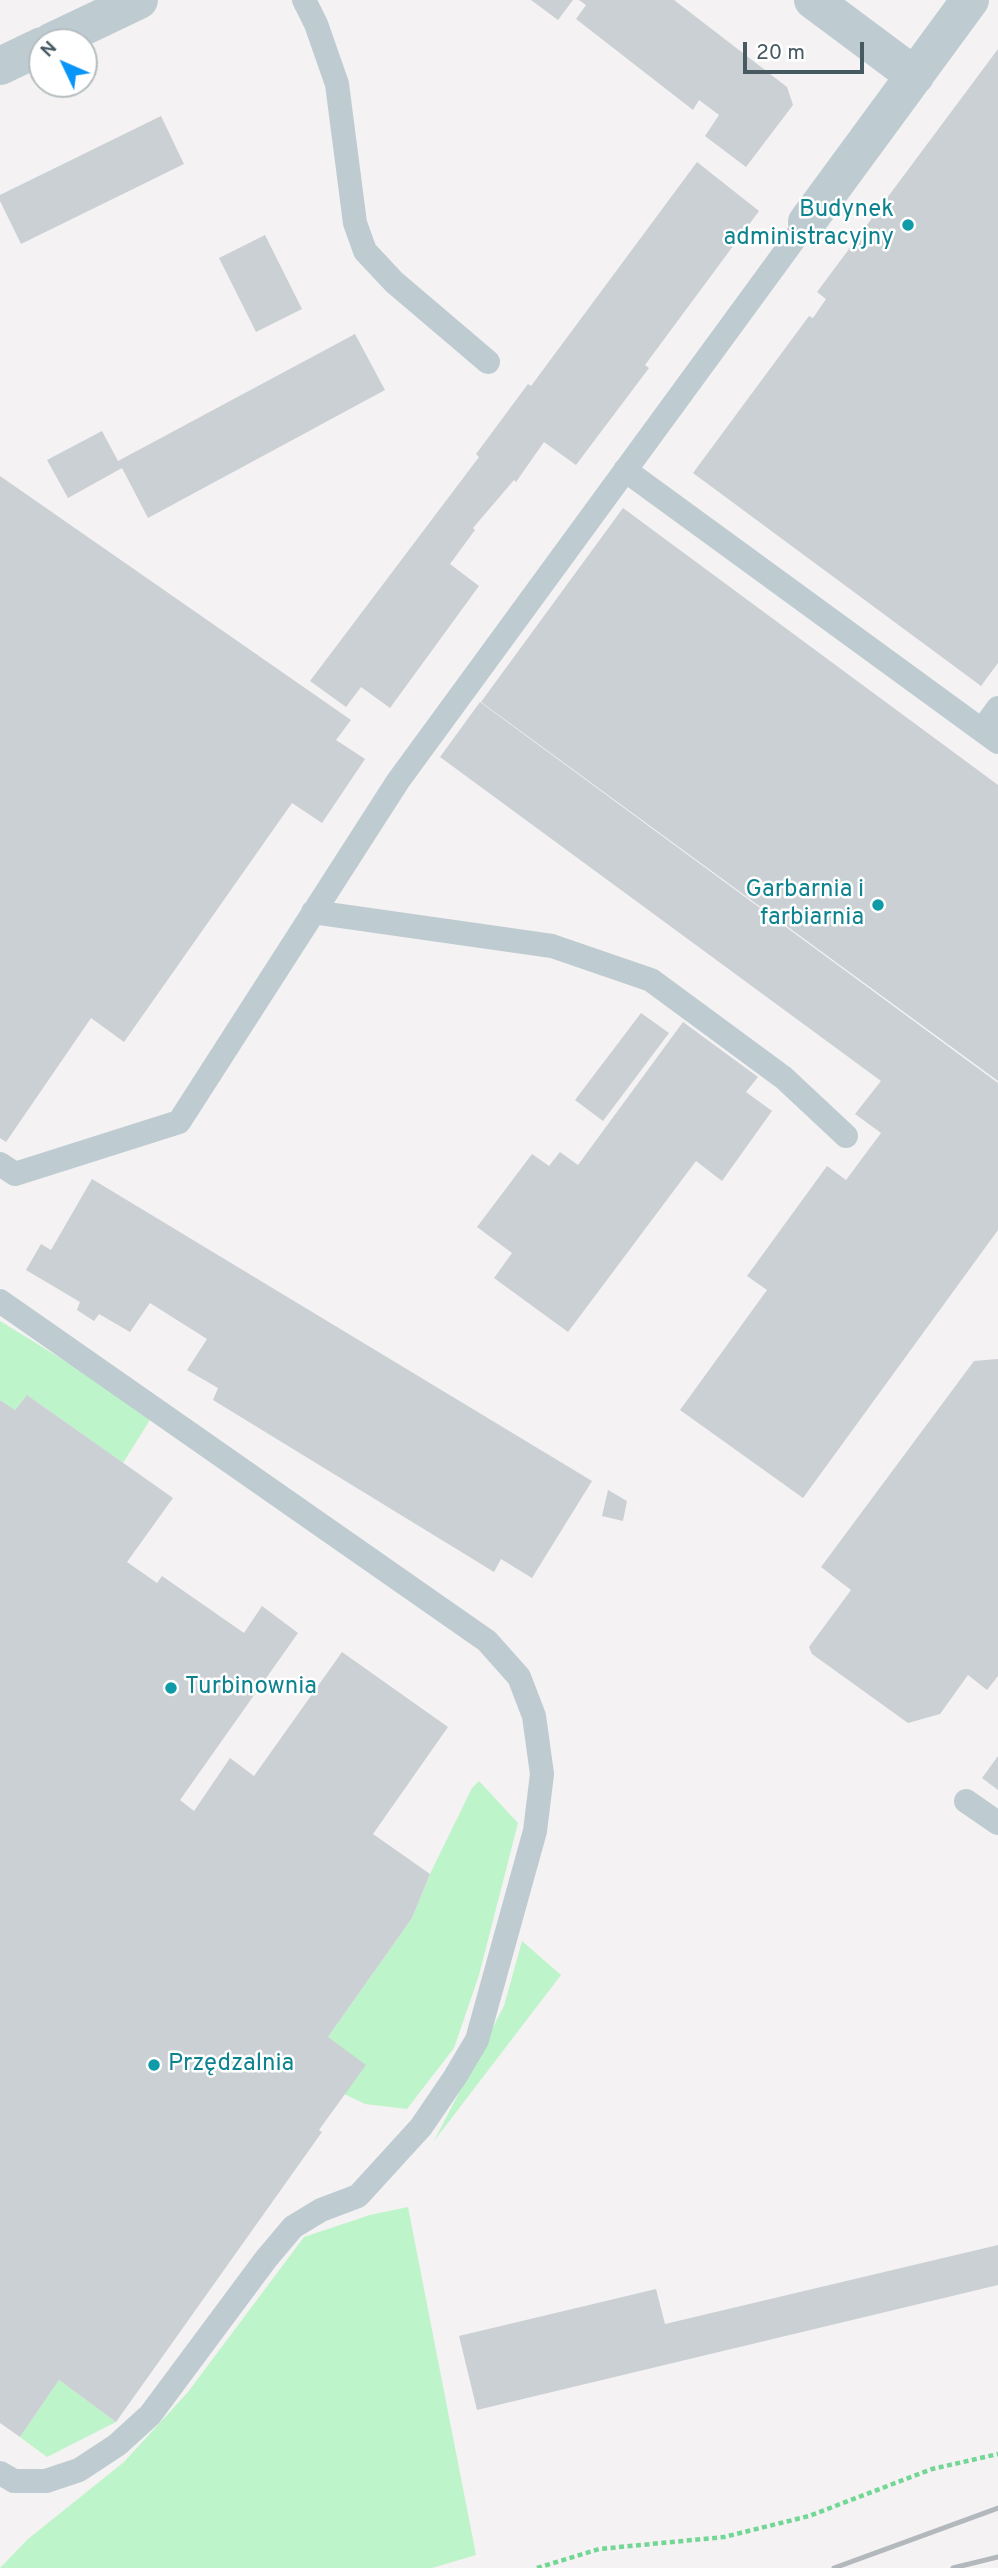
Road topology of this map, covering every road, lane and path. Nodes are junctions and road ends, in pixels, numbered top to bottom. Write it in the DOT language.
graph roads {
  1 [pos="139,0"];
  2 [pos="304,0"];
  3 [pos="813,0"];
  4 [pos="970,0"];
  5 [pos="80,28"];
  6 [pos="28,53"];
  7 [pos="0,66"];
  8 [pos="915,76"];
  9 [pos="807,222"];
  10 [pos="488,362"];
  11 [pos="625,470"];
  12 [pos="998,708"];
  13 [pos="990,736"];
  14 [pos="313,912"];
  15 [pos="846,1136"];
  16 [pos="0,1164"];
  17 [pos="0,1301"];
  18 [pos="966,1801"];
  19 [pos="998,1824"];
  20 [pos="998,2454"];
  21 [pos="0,2473"];
  22 [pos="537,2568"];
  1 -- 5 [label="street"];
  2 -- 10 [label="lane"];
  3 -- 8 [label="street"];
  4 -- 8 [label="street"];
  6 -- 7 [label="street"];
  8 -- 9 [label="street"];
  9 -- 11 [label="lane"];
  11 -- 13 [label="lane"];
  11 -- 14 [label="lane"];
  12 -- 13 [label="lane"];
  14 -- 15 [label="lane"];
  14 -- 16 [label="lane"];
  17 -- 21 [label="lane"];
  18 -- 19 [label="lane"];
  20 -- 22 [label="path"];
}
